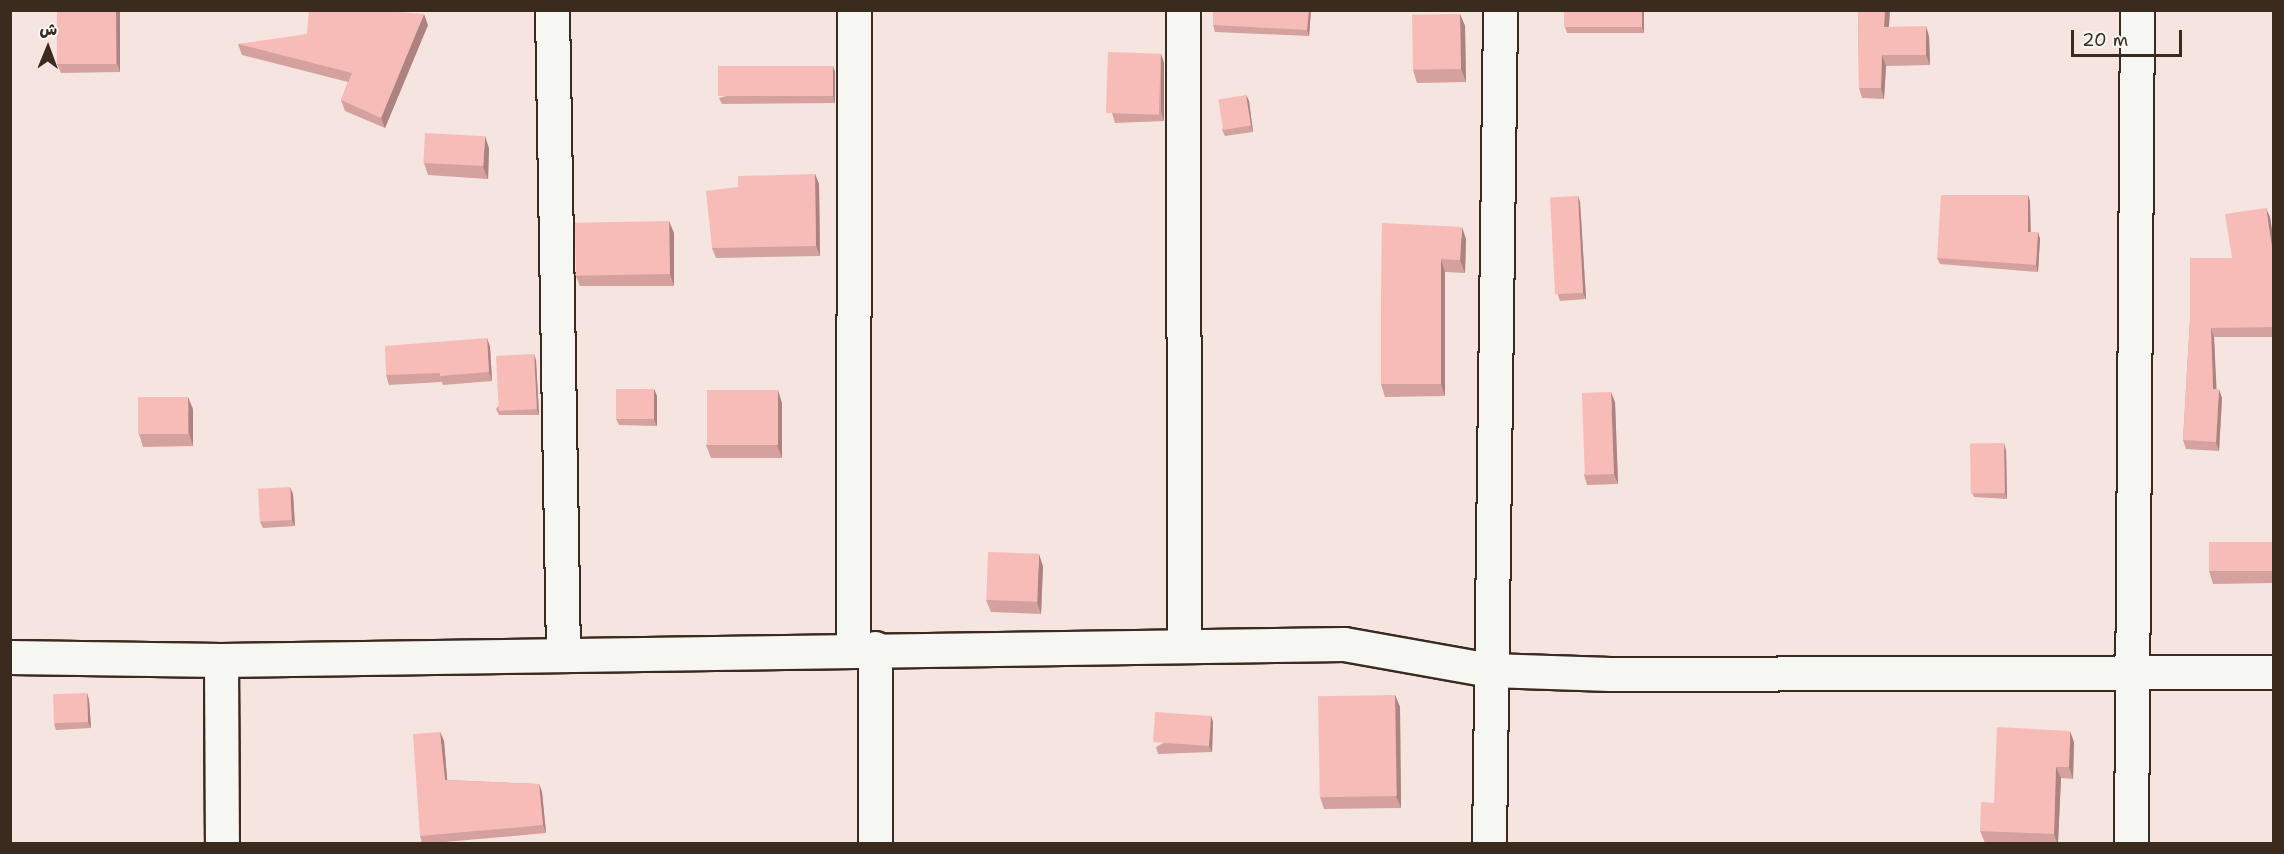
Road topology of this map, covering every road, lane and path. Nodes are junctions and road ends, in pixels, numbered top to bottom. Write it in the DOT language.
graph roads {
  1 [pos="552,10"];
  2 [pos="854,10"];
  3 [pos="1183,10"];
  4 [pos="1500,10"];
  5 [pos="2138,10"];
  6 [pos="1184,645"];
  7 [pos="864,648"];
  8 [pos="563,654"];
  9 [pos="10,657"];
  10 [pos="221,660"];
  11 [pos="1490,670"];
  12 [pos="2274,672"];
  13 [pos="2130,674"];
  14 [pos="222,843"];
  15 [pos="875,843"];
  16 [pos="1489,843"];
  17 [pos="2131,843"];
  1 -- 8 [label="street"];
  2 -- 7 [label="street"];
  3 -- 6 [label="street"];
  4 -- 11 [label="street"];
  5 -- 13 [label="street"];
  6 -- 7 [label="street"];
  6 -- 11 [label="street"];
  7 -- 8 [label="street"];
  7 -- 15 [label="street"];
  8 -- 10 [label="street"];
  9 -- 10 [label="street"];
  10 -- 14 [label="street"];
  11 -- 13 [label="street"];
  11 -- 16 [label="street"];
  12 -- 13 [label="street"];
  13 -- 17 [label="street"];
}
